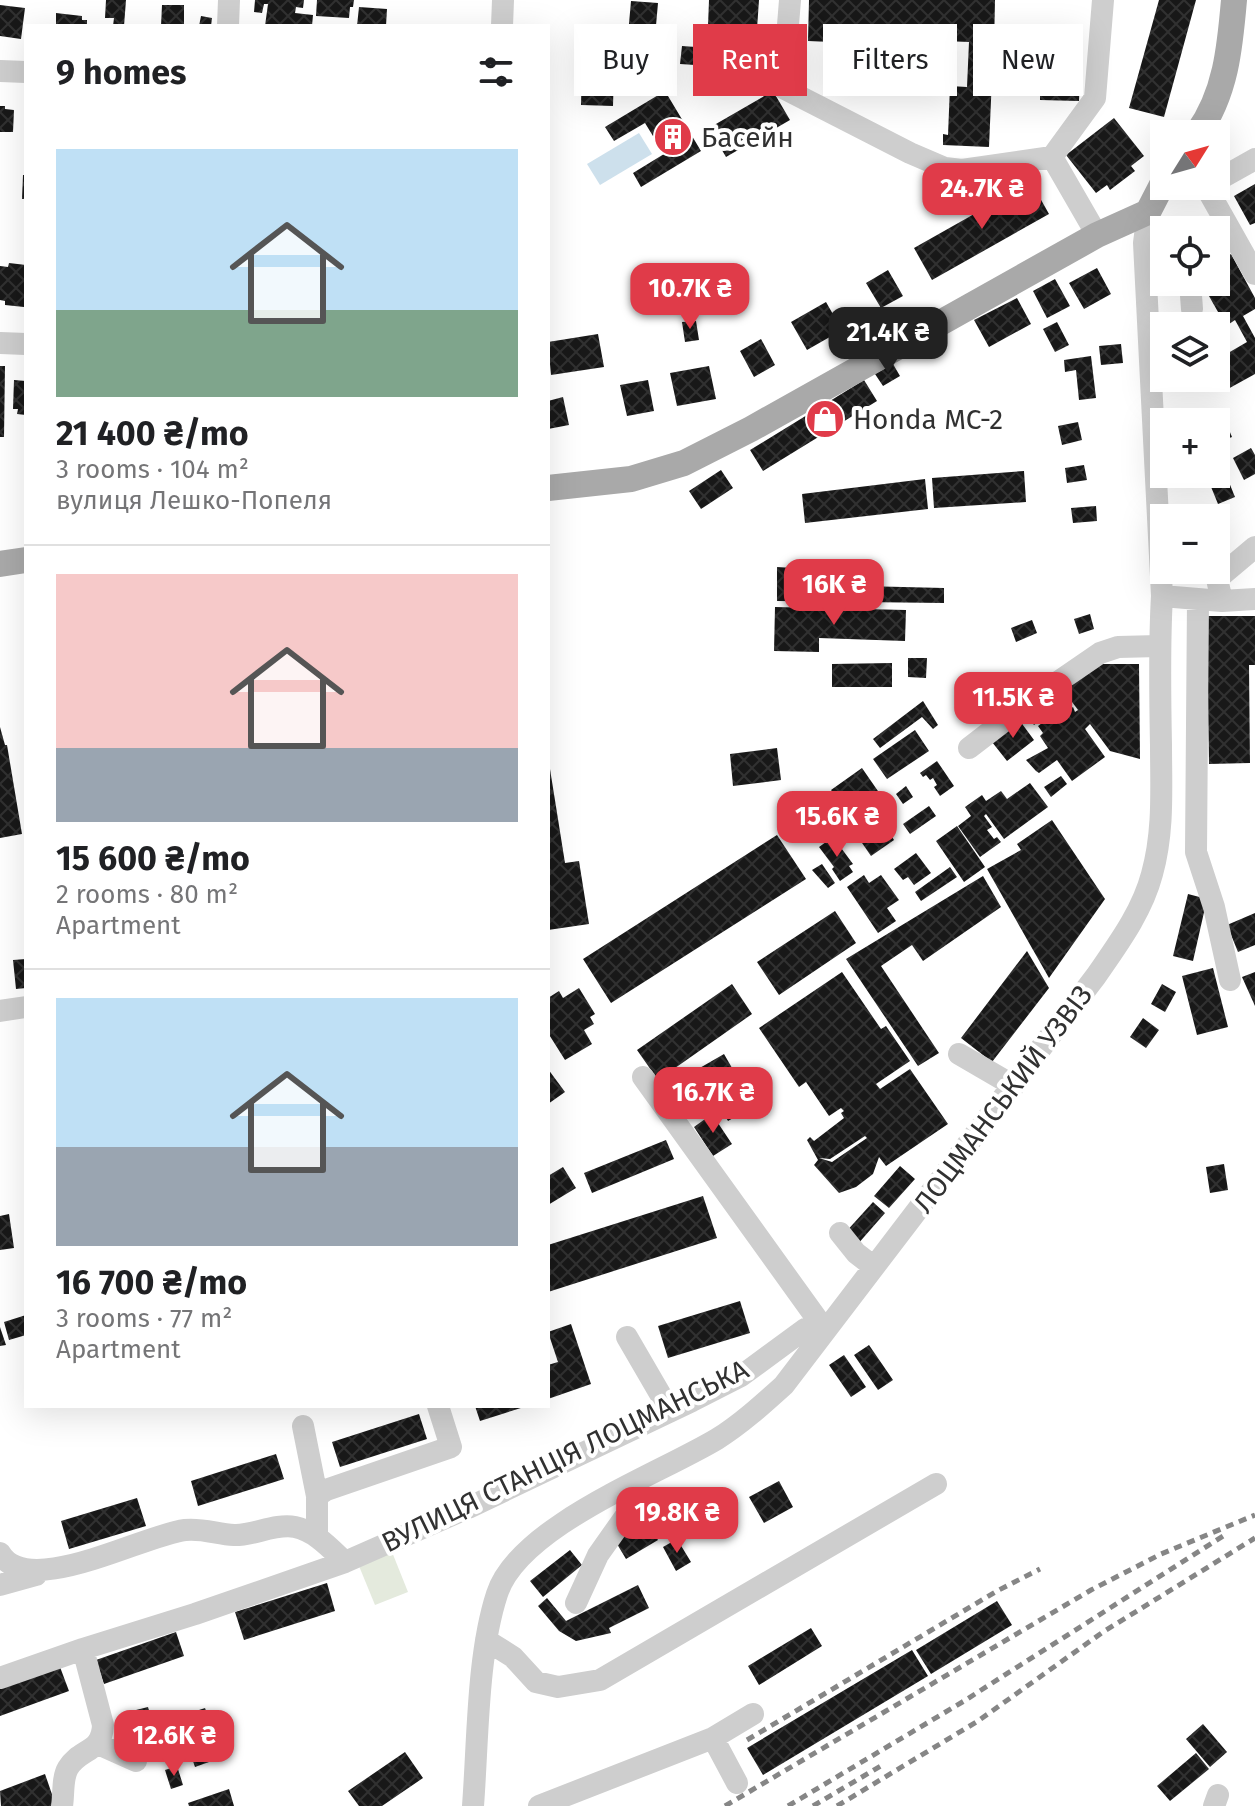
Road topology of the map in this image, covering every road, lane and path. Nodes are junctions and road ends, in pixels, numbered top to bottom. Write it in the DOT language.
graph roads {
  1 [pos="229,0"];
  2 [pos="503,0"];
  3 [pos="790,0"];
  4 [pos="1103,0"];
  5 [pos="1234,0"];
  6 [pos="228,24"];
  7 [pos="502,24"];
  8 [pos="0,71"];
  9 [pos="24,72"];
  10 [pos="1205,120"];
  11 [pos="1052,157"];
  12 [pos="1255,159"];
  13 [pos="1230,173"];
  14 [pos="1154,200"];
  15 [pos="1148,212"];
  16 [pos="1097,235"];
  17 [pos="1230,240"];
  18 [pos="1255,274"];
  19 [pos="1191,296"];
  20 [pos="1192,309"];
  21 [pos="0,343"];
  22 [pos="24,344"];
  23 [pos="550,488"];
  24 [pos="1255,547"];
  25 [pos="24,560"];
  26 [pos="0,564"];
  27 [pos="1162,596"];
  28 [pos="1255,599"];
  29 [pos="1198,600"];
  30 [pos="1222,601"];
  31 [pos="1159,646"];
  32 [pos="969,748"];
  33 [pos="1230,980"];
  34 [pos="24,1007"];
  35 [pos="0,1011"];
  36 [pos="959,1054"];
  37 [pos="643,1077"];
  38 [pos="1014,1086"];
  39 [pos="840,1233"];
  40 [pos="874,1267"];
  41 [pos="825,1330"];
  42 [pos="627,1337"];
  43 [pos="439,1408"];
  44 [pos="670,1411"];
  45 [pos="303,1426"];
  46 [pos="936,1484"];
  47 [pos="630,1485"];
  48 [pos="317,1496"];
  49 [pos="317,1536"];
  50 [pos="0,1553"];
  51 [pos="345,1562"];
  52 [pos="53,1570"];
  53 [pos="0,1585"];
  54 [pos="576,1603"];
  55 [pos="486,1640"];
  56 [pos="83,1649"];
  57 [pos="0,1678"];
  58 [pos="753,1714"];
  59 [pos="713,1738"];
  60 [pos="98,1744"];
  61 [pos="136,1761"];
  62 [pos="737,1783"];
  63 [pos="62,1806"];
  64 [pos="473,1806"];
  65 [pos="539,1806"];
  1 -- 6 [label="street"];
  2 -- 7 [label="street"];
  3 -- 11 [label="street"];
  4 -- 11 [label="street"];
  5 -- 10 [label="main road"];
  8 -- 9 [label="street"];
  11 -- 16 [label="street"];
  12 -- 13 [label="street"];
  14 -- 15 [label="main road"];
  15 -- 16 [label="main road"];
  15 -- 27 [label="street, ЛОЦМАНСЬКИЙ УЗВІЗ"];
  16 -- 23 [label="main road"];
  17 -- 18 [label="street"];
  19 -- 20 [label="street"];
  21 -- 22 [label="street"];
  24 -- 30 [label="street"];
  25 -- 26 [label="main road"];
  27 -- 29 [label="street"];
  27 -- 31 [label="street, ЛОЦМАНСЬКИЙ УЗВІЗ"];
  28 -- 30 [label="street"];
  29 -- 30 [label="street"];
  29 -- 33 [label="street"];
  31 -- 32 [label="street"];
  31 -- 38 [label="street, ЛОЦМАНСЬКИЙ УЗВІЗ"];
  34 -- 35 [label="street"];
  36 -- 38 [label="street"];
  37 -- 41 [label="street"];
  38 -- 40 [label="street, ЛОЦМАНСЬКИЙ УЗВІЗ"];
  39 -- 40 [label="street"];
  40 -- 41 [label="street, ЛОЦМАНСЬКИЙ УЗВІЗ"];
  41 -- 44 [label="street, ВУЛИЦЯ СТАНЦІЯ ЛОЦМАНСЬКА"];
  41 -- 47 [label="street, ЛОЦМАНСЬКИЙ УЗВІЗ"];
  42 -- 44 [label="street"];
  43 -- 48 [label="street"];
  44 -- 51 [label="street, ВУЛИЦЯ СТАНЦІЯ ЛОЦМАНСЬКА"];
  45 -- 48 [label="street"];
  46 -- 55 [label="street"];
  47 -- 54 [label="street"];
  47 -- 55 [label="street, ЛОЦМАНСЬКИЙ УЗВІЗ"];
  48 -- 49 [label="street"];
  49 -- 51 [label="street"];
  49 -- 52 [label="street"];
  50 -- 52 [label="street"];
  51 -- 56 [label="street, ВУЛИЦЯ СТАНЦІЯ ЛОЦМАНСЬКА"];
  52 -- 53 [label="street"];
  55 -- 64 [label="street, ЛОЦМАНСЬКИЙ УЗВІЗ"];
  56 -- 57 [label="street, ВУЛИЦЯ СТАНЦІЯ ЛОЦМАНСЬКА"];
  56 -- 60 [label="street"];
  58 -- 59 [label="street"];
  59 -- 62 [label="street"];
  59 -- 65 [label="street"];
  60 -- 61 [label="street"];
  60 -- 63 [label="street"];
}
